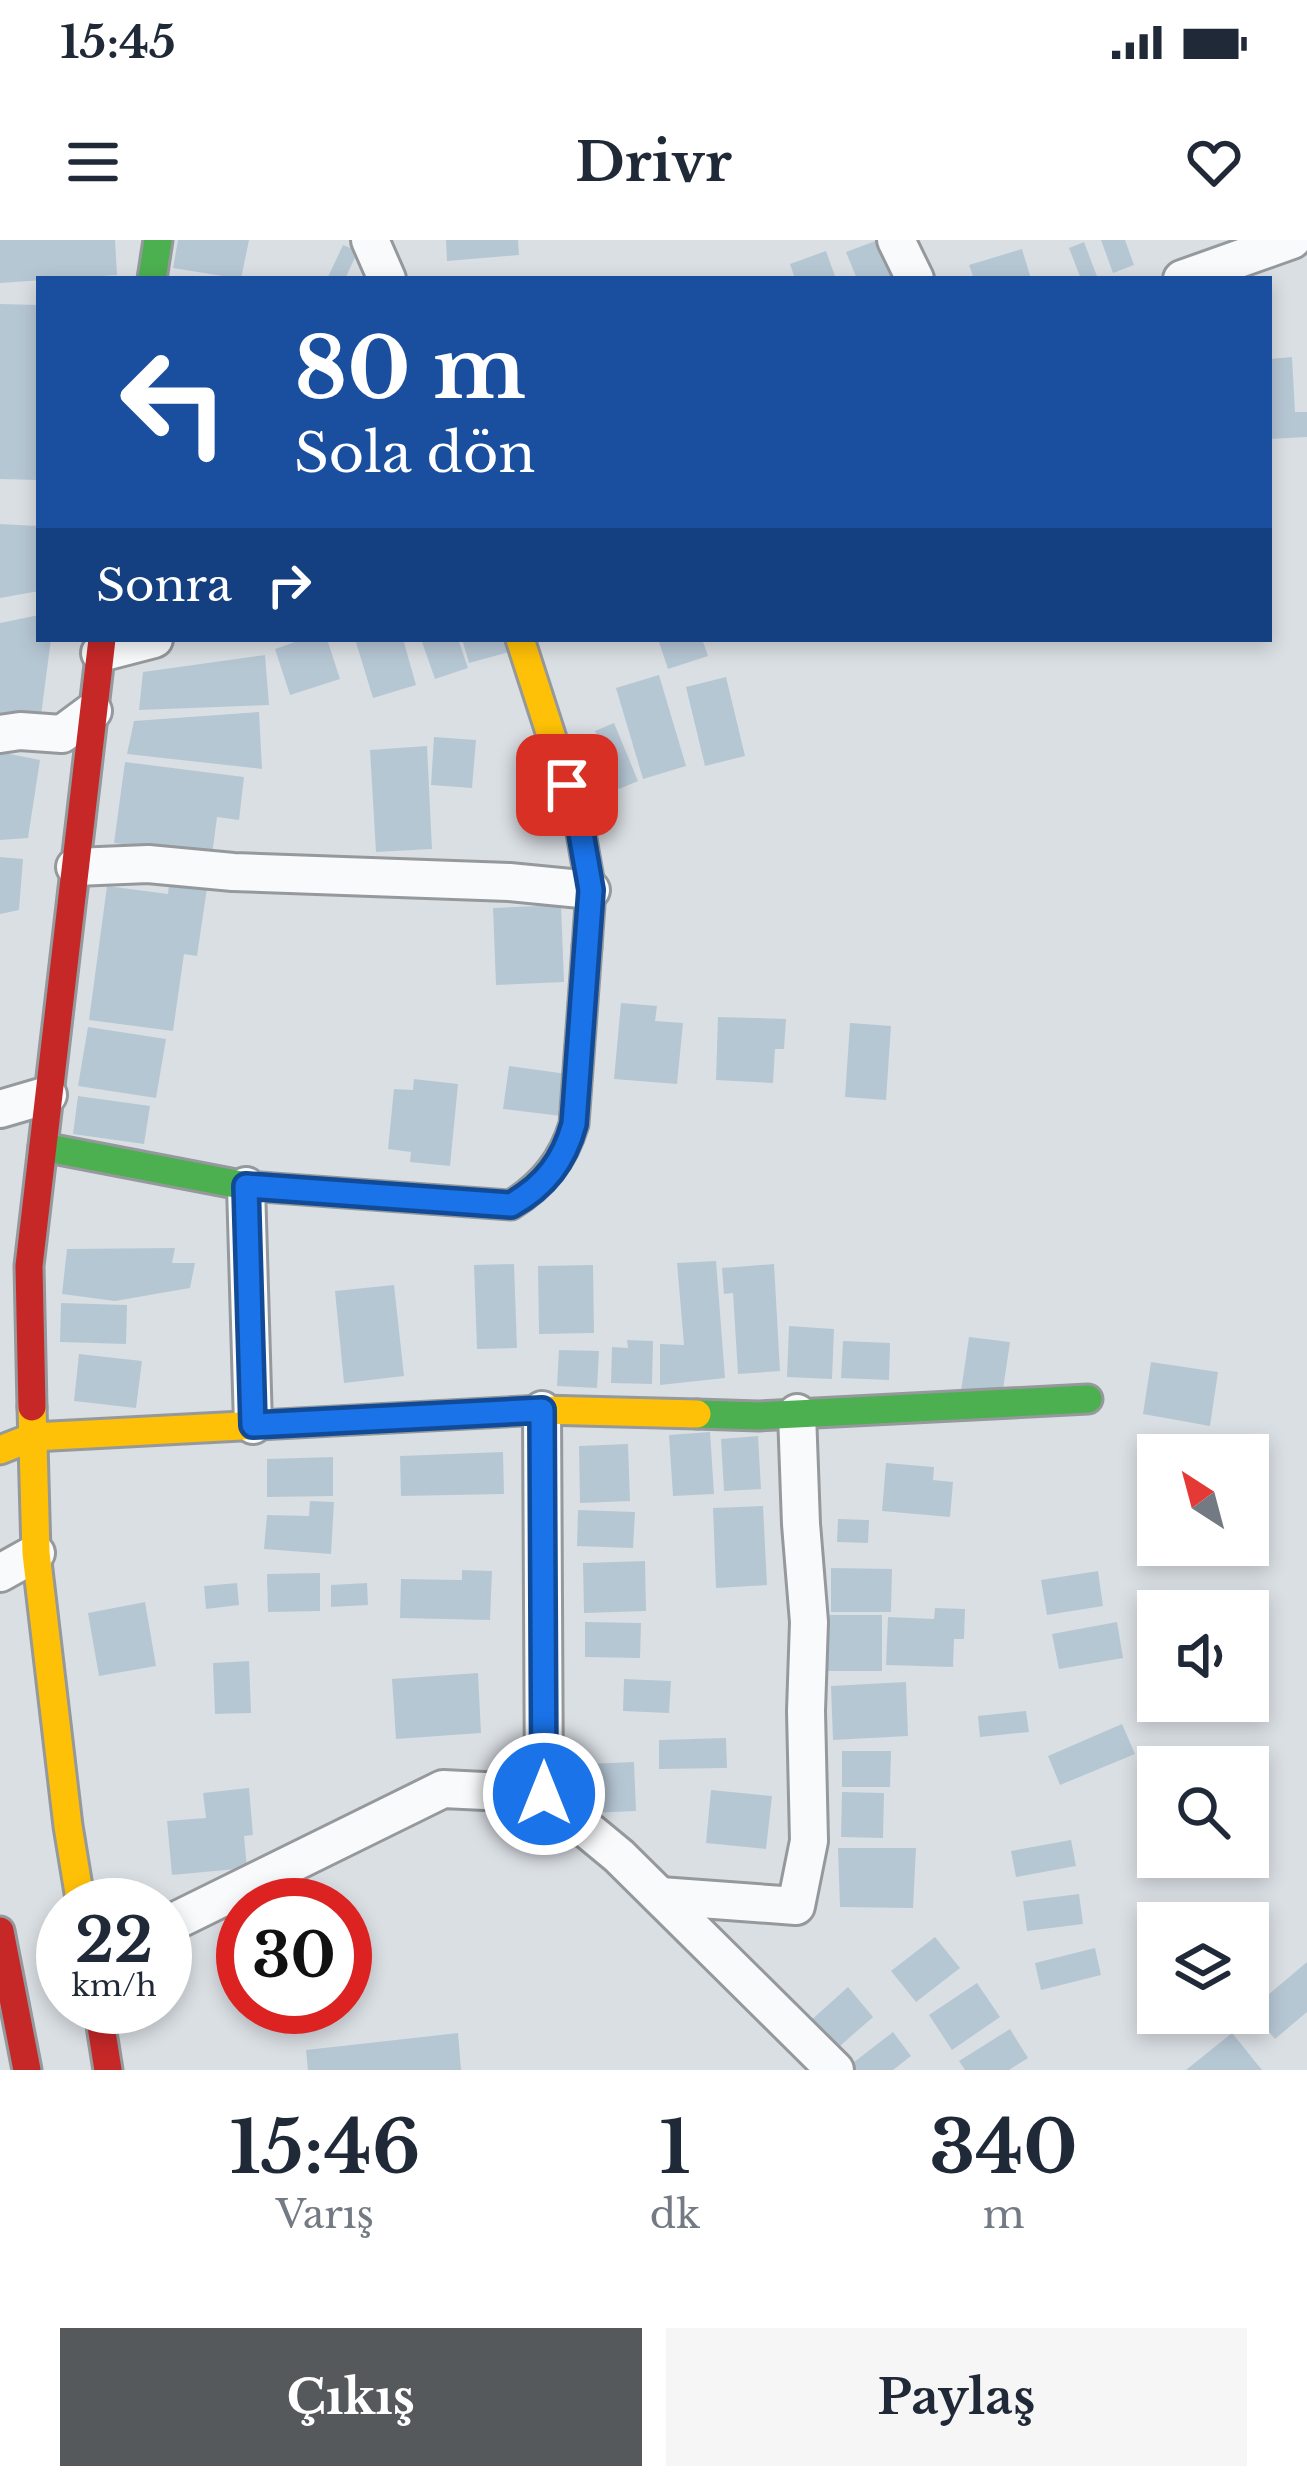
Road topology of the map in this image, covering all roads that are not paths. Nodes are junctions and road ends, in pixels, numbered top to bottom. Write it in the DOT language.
graph roads {
  1 [pos="158,240"];
  2 [pos="370,240"];
  3 [pos="896,240"];
  4 [pos="1292,240"];
  5 [pos="152,276"];
  6 [pos="386,276"];
  7 [pos="914,276"];
  8 [pos="1190,276"];
  9 [pos="131,642"];
  10 [pos="521,642"];
  11 [pos="101,646"];
  12 [pos="93,711"];
  13 [pos="0,734"];
  14 [pos="75,867"];
  15 [pos="591,890"];
  16 [pos="48,1095"];
  17 [pos="0,1109"];
  18 [pos="43,1147"];
  19 [pos="246,1186"];
  20 [pos="29,1266"];
  21 [pos="6,1342"];
  22 [pos="1088,1399"];
  23 [pos="542,1410"];
  24 [pos="797,1413"];
  25 [pos="253,1425"];
  26 [pos="33,1438"];
  27 [pos="0,1450"];
  28 [pos="36,1553"];
  29 [pos="0,1573"];
  30 [pos="544,1794"];
  31 [pos="77,1878"];
  32 [pos="660,1895"];
  33 [pos="192,1913"];
  34 [pos="0,1930"];
  35 [pos="5,1993"];
  36 [pos="102,2034"];
  37 [pos="27,2070"];
  38 [pos="108,2070"];
  39 [pos="836,2070"];
  1 -- 5 [label="street"];
  2 -- 6 [label="street"];
  3 -- 7 [label="street"];
  4 -- 8 [label="street"];
  9 -- 11 [label="street"];
  10 -- 15 [label="street"];
  11 -- 12 [label="street"];
  12 -- 13 [label="street"];
  12 -- 14 [label="street"];
  14 -- 15 [label="street"];
  14 -- 16 [label="street"];
  15 -- 19 [label="street"];
  16 -- 17 [label="street"];
  16 -- 18 [label="street"];
  18 -- 19 [label="street"];
  18 -- 20 [label="street"];
  19 -- 25 [label="street"];
  20 -- 21 [label="street"];
  20 -- 26 [label="street"];
  22 -- 24 [label="street"];
  23 -- 24 [label="street"];
  23 -- 25 [label="street"];
  23 -- 30 [label="street"];
  24 -- 32 [label="street"];
  25 -- 26 [label="street"];
  26 -- 27 [label="street"];
  26 -- 28 [label="street"];
  28 -- 29 [label="street"];
  28 -- 31 [label="street"];
  30 -- 32 [label="street"];
  30 -- 33 [label="street"];
  32 -- 39 [label="street"];
  34 -- 35 [label="street"];
  35 -- 37 [label="street"];
  36 -- 38 [label="street"];
}
